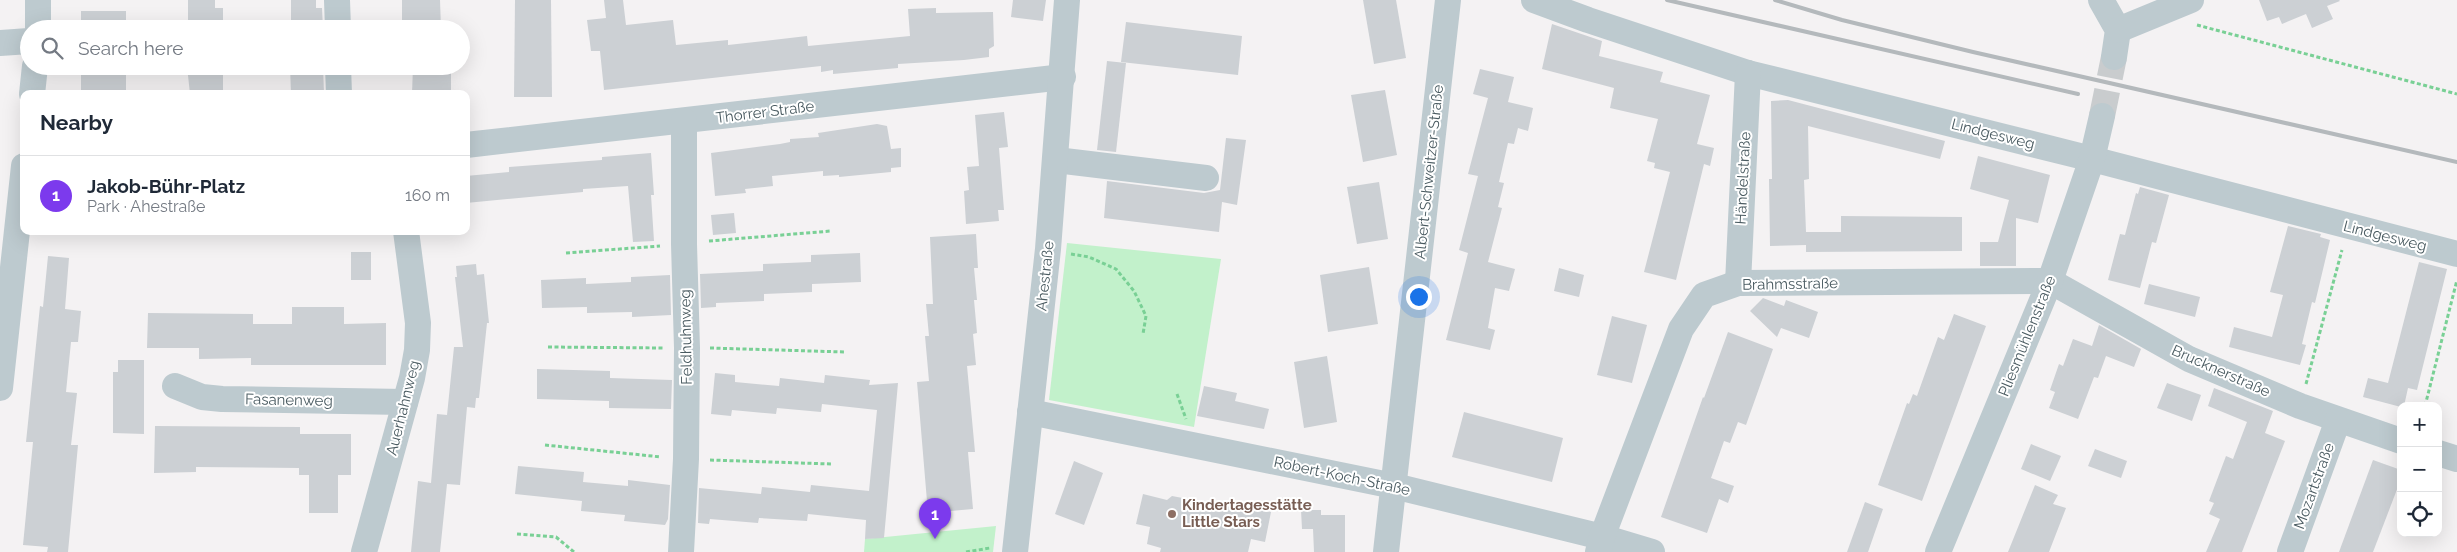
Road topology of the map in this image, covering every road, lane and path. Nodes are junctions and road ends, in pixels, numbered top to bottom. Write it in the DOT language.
graph roads {
  1 [pos="38,0"];
  2 [pos="337,0"];
  3 [pos="1067,0"];
  4 [pos="1448,0"];
  5 [pos="1534,0"];
  6 [pos="2101,0"];
  7 [pos="2191,0"];
  8 [pos="2163,12"];
  9 [pos="38,20"];
  10 [pos="338,20"];
  11 [pos="2118,30"];
  12 [pos="20,42"];
  13 [pos="0,43"];
  14 [pos="2114,57"];
  15 [pos="1748,73"];
  16 [pos="34,75"];
  17 [pos="338,75"];
  18 [pos="1063,77"];
  19 [pos="32,90"];
  20 [pos="339,90"];
  21 [pos="2457,94"];
  22 [pos="2102,116"];
  23 [pos="684,121"];
  24 [pos="470,145"];
  25 [pos="2092,158"];
  26 [pos="1056,160"];
  27 [pos="1206,178"];
  28 [pos="20,203"];
  29 [pos="2348,226"];
  30 [pos="407,235"];
  31 [pos="1048,249"];
  32 [pos="2457,254"];
  33 [pos="2457,280"];
  34 [pos="2050,281"];
  35 [pos="1738,284"];
  36 [pos="1143,334"];
  37 [pos="548,347"];
  38 [pos="687,348"];
  39 [pos="844,352"];
  40 [pos="175,386"];
  41 [pos="0,388"];
  42 [pos="405,402"];
  43 [pos="2426,402"];
  44 [pos="2300,406"];
  45 [pos="1030,412"];
  46 [pos="2338,420"];
  47 [pos="2397,440"];
  48 [pos="2442,454"];
  49 [pos="2457,458"];
  50 [pos="1394,486"];
  51 [pos="517,534"];
  52 [pos="1600,544"];
  53 [pos="364,552"];
  54 [pos="574,552"];
  55 [pos="681,552"];
  56 [pos="1015,552"];
  57 [pos="1386,552"];
  58 [pos="1652,552"];
  59 [pos="1938,552"];
  60 [pos="2290,552"];
  1 -- 9 [label="street"];
  2 -- 10 [label="street"];
  3 -- 18 [label="street, Ahestraße"];
  4 -- 50 [label="street, Albert-Schweitzer-Straße"];
  5 -- 15 [label="street, Lindgesweg"];
  6 -- 11 [label="street"];
  7 -- 8 [label="street"];
  8 -- 11 [label="street"];
  8 -- 21 [label="path"];
  11 -- 14 [label="street"];
  12 -- 13 [label="street"];
  15 -- 25 [label="street, Lindgesweg"];
  15 -- 35 [label="street, Händelstraße"];
  16 -- 19 [label="street"];
  17 -- 20 [label="street"];
  18 -- 23 [label="street, Thorrer Straße"];
  18 -- 26 [label="street, Ahestraße"];
  22 -- 25 [label="street, Pliesmühlenstraße"];
  23 -- 24 [label="street, Thorrer Straße"];
  23 -- 38 [label="street, Feldhuhnweg"];
  25 -- 29 [label="street, Lindgesweg"];
  25 -- 34 [label="street, Pliesmühlenstraße"];
  26 -- 27 [label="street"];
  26 -- 31 [label="street, Ahestraße"];
  28 -- 41 [label="street"];
  29 -- 32 [label="street, Lindgesweg"];
  29 -- 44 [label="path"];
  30 -- 42 [label="street, Auerhahnweg"];
  31 -- 36 [label="path"];
  31 -- 45 [label="street, Ahestraße"];
  33 -- 43 [label="path"];
  34 -- 35 [label="street, Brahmsstraße"];
  34 -- 44 [label="street, Brucknerstraße"];
  34 -- 59 [label="street, Pliesmühlenstraße"];
  35 -- 52 [label="street, Brahmsstraße"];
  37 -- 38 [label="path"];
  38 -- 39 [label="path"];
  38 -- 55 [label="street, Feldhuhnweg"];
  40 -- 42 [label="street, Fasanenweg"];
  42 -- 53 [label="street, Auerhahnweg"];
  44 -- 46 [label="street, Brucknerstraße"];
  45 -- 50 [label="street, Robert-Koch-Straße"];
  45 -- 56 [label="street, Ahestraße"];
  46 -- 47 [label="street, Brucknerstraße"];
  46 -- 60 [label="street, Mozartstraße"];
  48 -- 49 [label="street"];
  50 -- 52 [label="street, Robert-Koch-Straße"];
  50 -- 57 [label="street, Albert-Schweitzer-Straße"];
  51 -- 54 [label="path"];
  52 -- 58 [label="street, Robert-Koch-Straße"];
}
